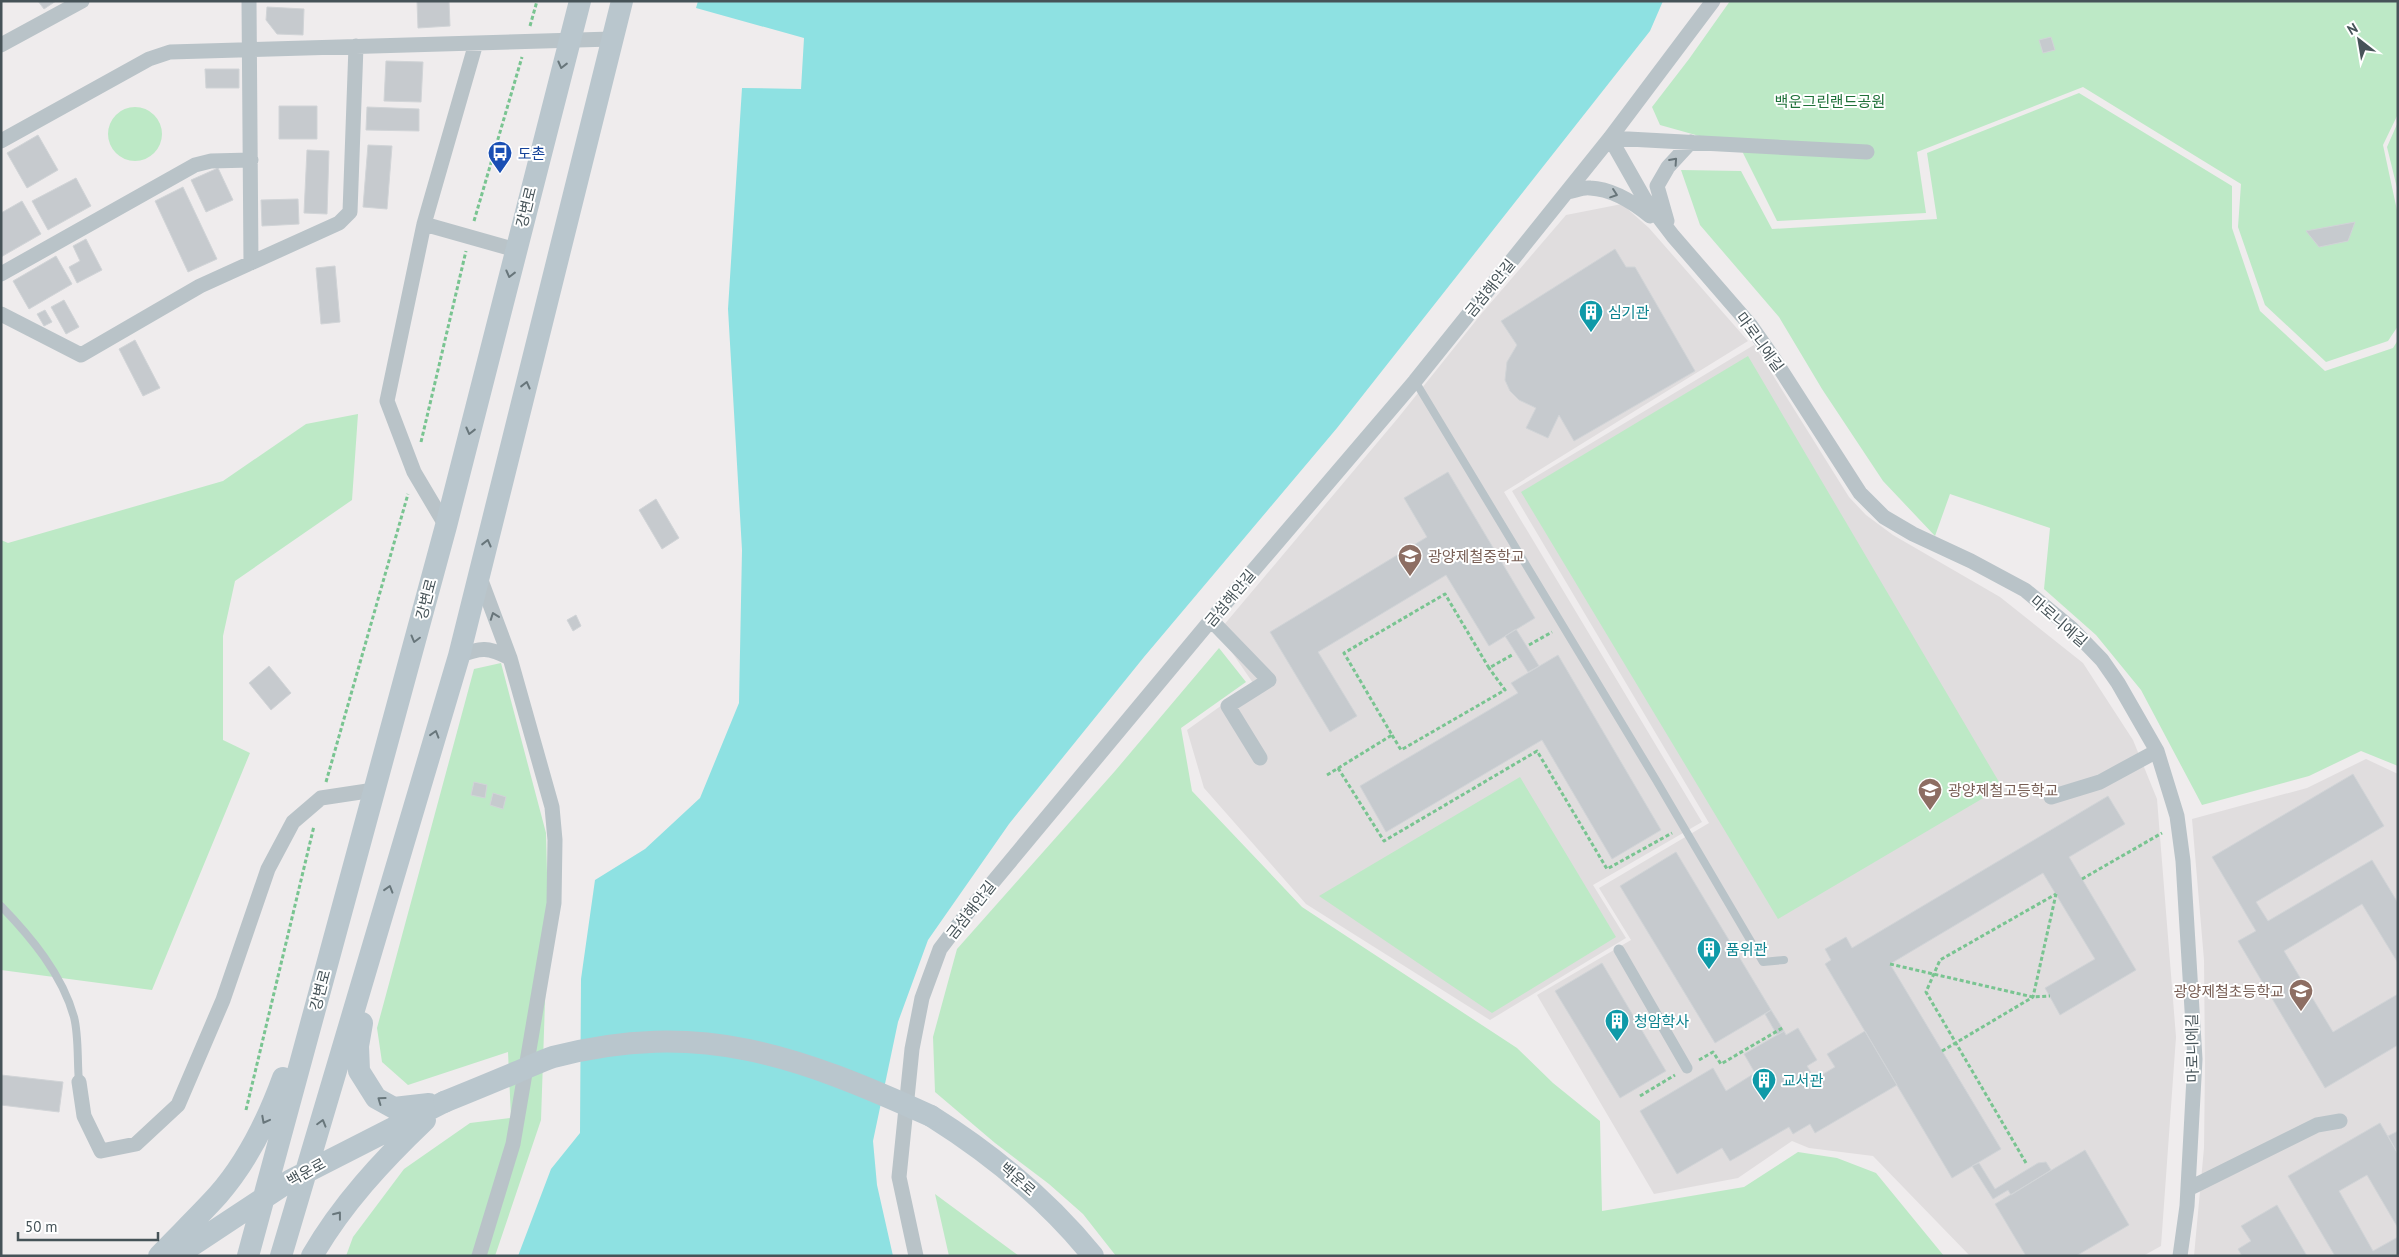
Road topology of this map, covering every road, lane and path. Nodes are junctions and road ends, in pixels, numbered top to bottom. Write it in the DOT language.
graph roads {
  1 [pos="82,1"];
  2 [pos="250,1"];
  3 [pos="537,1"];
  4 [pos="580,1"];
  5 [pos="622,1"];
  6 [pos="1713,1"];
  7 [pos="612,39"];
  8 [pos="569,40"];
  9 [pos="526,42"];
  10 [pos="476,43"];
  11 [pos="1,45"];
  12 [pos="356,46"];
  13 [pos="251,50"];
  14 [pos="1610,138"];
  15 [pos="1,141"];
  16 [pos="1690,142"];
  17 [pos="1867,152"];
  18 [pos="251,160"];
  19 [pos="1567,192"];
  20 [pos="424,224"];
  21 [pos="470,236"];
  22 [pos="1673,236"];
  23 [pos="516,250"];
  24 [pos="251,263"];
  25 [pos="1,274"];
  26 [pos="1,314"];
  27 [pos="1415,381"];
  28 [pos="414,472"];
  29 [pos="446,526"];
  30 [pos="479,574"];
  31 [pos="1211,620"];
  32 [pos="1563,626"];
  33 [pos="1529,645"];
  34 [pos="1512,655"];
  35 [pos="459,656"];
  36 [pos="510,658"];
  37 [pos="1489,668"];
  38 [pos="1392,735"];
  39 [pos="2157,751"];
  40 [pos="1260,758"];
  41 [pos="1338,768"];
  42 [pos="1327,775"];
  43 [pos="374,790"];
  44 [pos="2051,797"];
  45 [pos="322,798"];
  46 [pos="1683,826"];
  47 [pos="2165,831"];
  48 [pos="2082,879"];
  49 [pos="1,906"];
  50 [pos="337,926"];
  51 [pos="375,936"];
  52 [pos="1619,950"];
  53 [pos="1784,960"];
  54 [pos="1890,964"];
  55 [pos="1933,974"];
  56 [pos="2050,996"];
  57 [pos="2033,997"];
  58 [pos="1784,1027"];
  59 [pos="1956,1043"];
  60 [pos="1942,1051"];
  61 [pos="1687,1068"];
  62 [pos="79,1082"];
  63 [pos="1640,1096"];
  64 [pos="444,1102"];
  65 [pos="246,1112"];
  66 [pos="2340,1121"];
  67 [pos="2026,1163"];
  68 [pos="308,1170"];
  69 [pos="2188,1189"];
  70 [pos="265,1196"];
  71 [pos="159,1256"];
  72 [pos="176,1256"];
  73 [pos="248,1256"];
  74 [pos="281,1256"];
  75 [pos="312,1256"];
  76 [pos="479,1256"];
  77 [pos="916,1256"];
  78 [pos="1093,1256"];
  79 [pos="2180,1256"];
  1 -- 11 [label="street"];
  2 -- 13 [label="street"];
  3 -- 9 [label="path"];
  4 -- 8 [label="main road, 강변로"];
  5 -- 7 [label="main road"];
  6 -- 14 [label="street, 금섬해안길"];
  7 -- 8 [label="street"];
  30 -- 7 [label="main road, one-way"];
  8 -- 9 [label="street"];
  8 -- 23 [label="main road, 강변로, one-way"];
  9 -- 10 [label="street"];
  9 -- 21 [label="path"];
  10 -- 12 [label="street"];
  10 -- 20 [label="street"];
  12 -- 13 [label="street"];
  12 -- 24 [label="street"];
  13 -- 15 [label="street"];
  13 -- 18 [label="street"];
  14 -- 16 [label="street"];
  14 -- 19 [label="street, 금섬해안길"];
  14 -- 22 [label="street, 마로니에길"];
  16 -- 17 [label="street"];
  22 -- 16 [label="street, one-way"];
  18 -- 24 [label="street"];
  18 -- 25 [label="street"];
  19 -- 22 [label="street, one-way"];
  19 -- 27 [label="street, 금섬해안길"];
  20 -- 21 [label="street"];
  20 -- 28 [label="street"];
  21 -- 23 [label="street"];
  21 -- 28 [label="path"];
  22 -- 39 [label="street, 마로니에길"];
  23 -- 29 [label="main road, 강변로, one-way"];
  24 -- 26 [label="street"];
  27 -- 31 [label="street, 금섬해안길"];
  27 -- 32 [label="lane"];
  28 -- 29 [label="street"];
  28 -- 45 [label="path"];
  29 -- 43 [label="main road, 강변로, one-way"];
  30 -- 35 [label="main road"];
  36 -- 30 [label="street, one-way"];
  31 -- 40 [label="street"];
  31 -- 77 [label="street, 금섬해안길"];
  32 -- 33 [label="path"];
  32 -- 46 [label="lane"];
  34 -- 37 [label="path"];
  35 -- 36 [label="street"];
  51 -- 35 [label="main road, one-way"];
  36 -- 76 [label="street"];
  37 -- 38 [label="path"];
  37 -- 38 [label="path"];
  38 -- 41 [label="path"];
  39 -- 44 [label="street"];
  39 -- 69 [label="street, 마로니에길"];
  41 -- 42 [label="path"];
  41 -- 46 [label="path"];
  43 -- 45 [label="street"];
  43 -- 50 [label="main road, 강변로"];
  45 -- 62 [label="street"];
  45 -- 65 [label="path"];
  46 -- 53 [label="lane"];
  47 -- 48 [label="path"];
  49 -- 62 [label="lane"];
  50 -- 70 [label="main road, 강변로"];
  50 -- 71 [label="main road, one-way"];
  64 -- 51 [label="main road, one-way"];
  68 -- 51 [label="main road, one-way"];
  52 -- 61 [label="street"];
  54 -- 55 [label="path"];
  55 -- 57 [label="path"];
  55 -- 57 [label="path"];
  55 -- 59 [label="path"];
  56 -- 57 [label="path"];
  57 -- 59 [label="path"];
  58 -- 61 [label="path"];
  59 -- 60 [label="path"];
  59 -- 67 [label="path"];
  61 -- 63 [label="path"];
  64 -- 68 [label="main road, 백운로"];
  75 -- 64 [label="main road, one-way"];
  64 -- 78 [label="main road, 백운로, bridge"];
  66 -- 69 [label="street"];
  68 -- 70 [label="main road, 백운로"];
  68 -- 74 [label="main road"];
  69 -- 79 [label="street, 마로니에길"];
  70 -- 72 [label="main road, 백운로"];
  70 -- 73 [label="main road, 강변로"];
}
